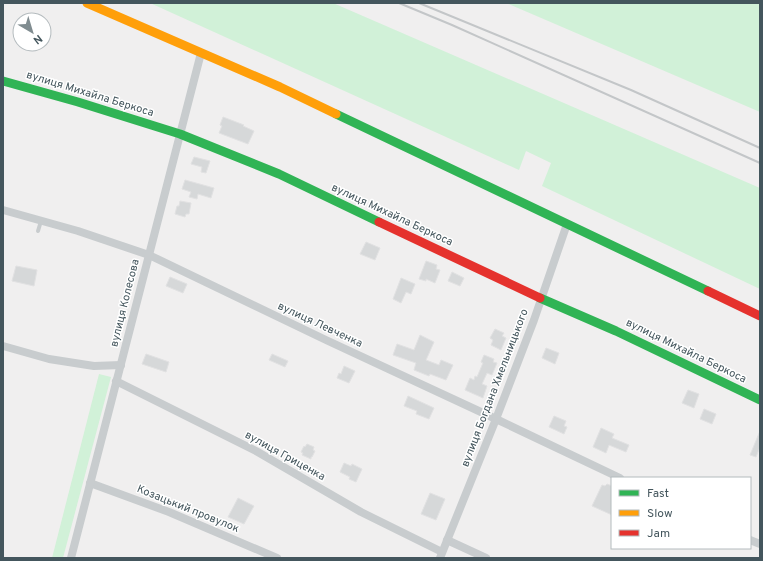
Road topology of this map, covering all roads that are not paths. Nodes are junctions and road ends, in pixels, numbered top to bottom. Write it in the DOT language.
graph roads {
  1 [pos="87,3"];
  2 [pos="201,53"];
  3 [pos="3,81"];
  4 [pos="180,134"];
  5 [pos="3,210"];
  6 [pos="41,220"];
  7 [pos="567,224"];
  8 [pos="38,231"];
  9 [pos="149,255"];
  10 [pos="541,299"];
  11 [pos="760,316"];
  12 [pos="3,346"];
  13 [pos="120,365"];
  14 [pos="116,381"];
  15 [pos="760,400"];
  16 [pos="496,419"];
  17 [pos="618,477"];
  18 [pos="90,483"];
  19 [pos="447,540"];
  20 [pos="441,555"];
  21 [pos="71,558"];
  22 [pos="276,558"];
  23 [pos="486,558"];
  1 -- 2 [label="street"];
  2 -- 4 [label="street, вулиця Колесова"];
  2 -- 7 [label="street"];
  3 -- 4 [label="street, вулиця Михайла Беркоса"];
  4 -- 9 [label="street, вулиця Колесова"];
  4 -- 10 [label="street, вулиця Михайла Беркоса"];
  5 -- 6 [label="street, вулиця Левченка"];
  6 -- 8 [label="lane"];
  6 -- 9 [label="street, вулиця Левченка"];
  7 -- 10 [label="street, вулиця Богдана Хмельницького"];
  7 -- 11 [label="street"];
  9 -- 13 [label="street, вулиця Колесова"];
  9 -- 16 [label="street, вулиця Левченка"];
  10 -- 15 [label="street, вулиця Михайла Беркоса"];
  10 -- 16 [label="street, вулиця Богдана Хмельницького"];
  12 -- 13 [label="street"];
  13 -- 14 [label="street, вулиця Колесова"];
  14 -- 18 [label="street, вулиця Колесова"];
  14 -- 20 [label="street, вулиця Гриценка"];
  16 -- 17 [label="street, вулиця Левченка"];
  16 -- 19 [label="street, вулиця Богдана Хмельницького"];
  18 -- 21 [label="street, вулиця Колесова"];
  18 -- 22 [label="street, Козацький провулок"];
  19 -- 20 [label="street, вулиця Богдана Хмельницького"];
  19 -- 23 [label="street"];
}
